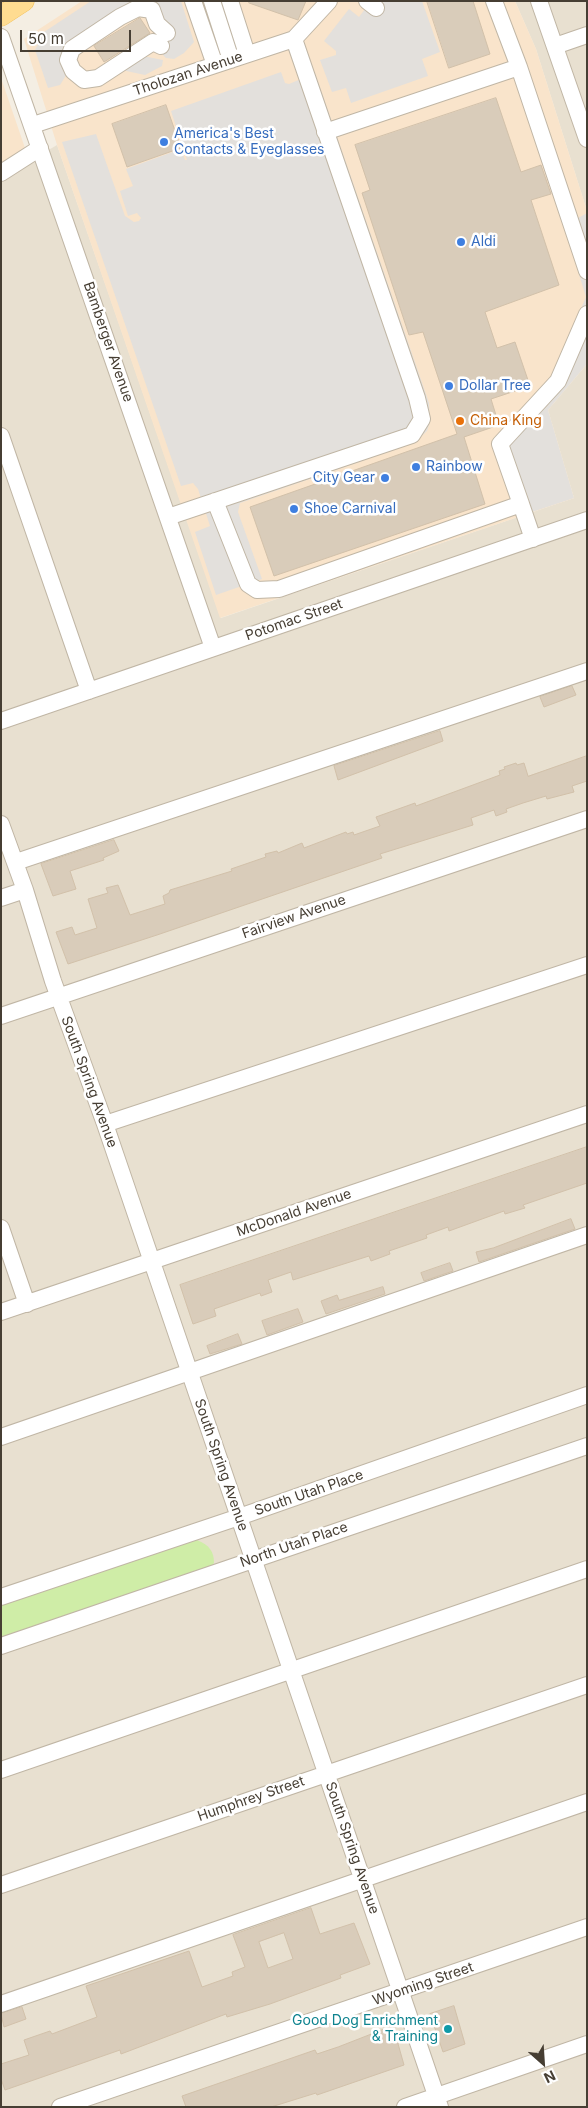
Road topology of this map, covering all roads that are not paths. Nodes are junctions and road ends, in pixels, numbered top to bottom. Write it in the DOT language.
graph roads {
  1 [pos="24,1"];
  2 [pos="193,1"];
  3 [pos="212,1"];
  4 [pos="230,1"];
  5 [pos="329,1"];
  6 [pos="494,1"];
  7 [pos="539,1"];
  8 [pos="1,16"];
  9 [pos="587,35"];
  10 [pos="1,37"];
  11 [pos="294,39"];
  12 [pos="164,40"];
  13 [pos="555,46"];
  14 [pos="247,54"];
  15 [pos="231,60"];
  16 [pos="215,65"];
  17 [pos="519,66"];
  18 [pos="33,126"];
  19 [pos="325,132"];
  20 [pos="587,139"];
  21 [pos="40,148"];
  22 [pos="1,173"];
  23 [pos="587,271"];
  24 [pos="587,314"];
  25 [pos="1,436"];
  26 [pos="215,501"];
  27 [pos="521,504"];
  28 [pos="168,517"];
  29 [pos="587,520"];
  30 [pos="533,539"];
  31 [pos="213,648"];
  32 [pos="587,671"];
  33 [pos="89,691"];
  34 [pos="1,721"];
  35 [pos="587,819"];
  36 [pos="1,824"];
  37 [pos="16,862"];
  38 [pos="25,890"];
  39 [pos="1,898"];
  40 [pos="587,965"];
  41 [pos="59,997"];
  42 [pos="1,1016"];
  43 [pos="587,1114"];
  44 [pos="105,1124"];
  45 [pos="1,1228"];
  46 [pos="587,1235"];
  47 [pos="152,1261"];
  48 [pos="27,1304"];
  49 [pos="1,1312"];
  50 [pos="190,1372"];
  51 [pos="587,1396"];
  52 [pos="1,1437"];
  53 [pos="587,1446"];
  54 [pos="239,1518"];
  55 [pos="253,1559"];
  56 [pos="587,1570"];
  57 [pos="1,1597"];
  58 [pos="1,1646"];
  59 [pos="292,1671"];
  60 [pos="587,1685"];
  61 [pos="1,1770"];
  62 [pos="326,1773"];
  63 [pos="587,1802"];
  64 [pos="362,1879"];
  65 [pos="1,1885"];
  66 [pos="587,1927"];
  67 [pos="401,1992"];
  68 [pos="1,2004"];
  69 [pos="587,2044"];
  70 [pos="438,2101"];
  71 [pos="60,2107"];
  72 [pos="405,2107"];
  1 -- 8 [label="main road"];
  2 -- 16 [label="street"];
  3 -- 15 [label="street"];
  4 -- 14 [label="street"];
  5 -- 11 [label="street, Tholozan Avenue"];
  6 -- 17 [label="street"];
  7 -- 13 [label="street"];
  9 -- 13 [label="street"];
  10 -- 18 [label="street, Bamberger Avenue"];
  11 -- 14 [label="street, Tholozan Avenue"];
  11 -- 19 [label="street"];
  12 -- 12 [label="street"];
  13 -- 20 [label="street"];
  14 -- 15 [label="street, Tholozan Avenue"];
  15 -- 16 [label="street, Tholozan Avenue"];
  16 -- 18 [label="street, Tholozan Avenue"];
  17 -- 19 [label="street"];
  17 -- 23 [label="street"];
  18 -- 21 [label="street, Bamberger Avenue"];
  19 -- 26 [label="street"];
  21 -- 22 [label="street"];
  21 -- 28 [label="street, Bamberger Avenue"];
  24 -- 27 [label="street"];
  25 -- 33 [label="street"];
  26 -- 27 [label="street"];
  26 -- 28 [label="street"];
  27 -- 30 [label="street"];
  28 -- 31 [label="street, Bamberger Avenue"];
  29 -- 30 [label="street, Potomac Street"];
  30 -- 31 [label="street, Potomac Street"];
  31 -- 33 [label="street, Potomac Street"];
  32 -- 37 [label="street"];
  33 -- 34 [label="street, Potomac Street"];
  35 -- 41 [label="street, Fairview Avenue"];
  36 -- 37 [label="street, South Spring Avenue"];
  37 -- 38 [label="street, South Spring Avenue"];
  38 -- 39 [label="street"];
  38 -- 41 [label="street, South Spring Avenue"];
  40 -- 44 [label="street"];
  41 -- 42 [label="street, Fairview Avenue"];
  41 -- 44 [label="street, South Spring Avenue"];
  43 -- 47 [label="street, McDonald Avenue"];
  44 -- 47 [label="street, South Spring Avenue"];
  45 -- 48 [label="street"];
  46 -- 50 [label="street"];
  47 -- 48 [label="street, McDonald Avenue"];
  47 -- 50 [label="street, South Spring Avenue"];
  48 -- 49 [label="street, McDonald Avenue"];
  50 -- 52 [label="street"];
  50 -- 54 [label="street, South Spring Avenue"];
  51 -- 54 [label="street, South Utah Place"];
  53 -- 55 [label="street, North Utah Place"];
  54 -- 55 [label="street, South Spring Avenue"];
  54 -- 57 [label="street, South Utah Place"];
  55 -- 58 [label="street, North Utah Place"];
  55 -- 59 [label="street, South Spring Avenue"];
  56 -- 59 [label="street"];
  59 -- 61 [label="street"];
  59 -- 62 [label="street, South Spring Avenue"];
  60 -- 62 [label="street, Humphrey Street"];
  62 -- 64 [label="street, South Spring Avenue"];
  62 -- 65 [label="street, Humphrey Street"];
  63 -- 64 [label="street"];
  64 -- 67 [label="street, South Spring Avenue"];
  64 -- 68 [label="street"];
  66 -- 67 [label="street, Wyoming Street"];
  67 -- 70 [label="street, South Spring Avenue"];
  67 -- 71 [label="street, Wyoming Street"];
  69 -- 70 [label="street"];
  70 -- 72 [label="street"];
}
